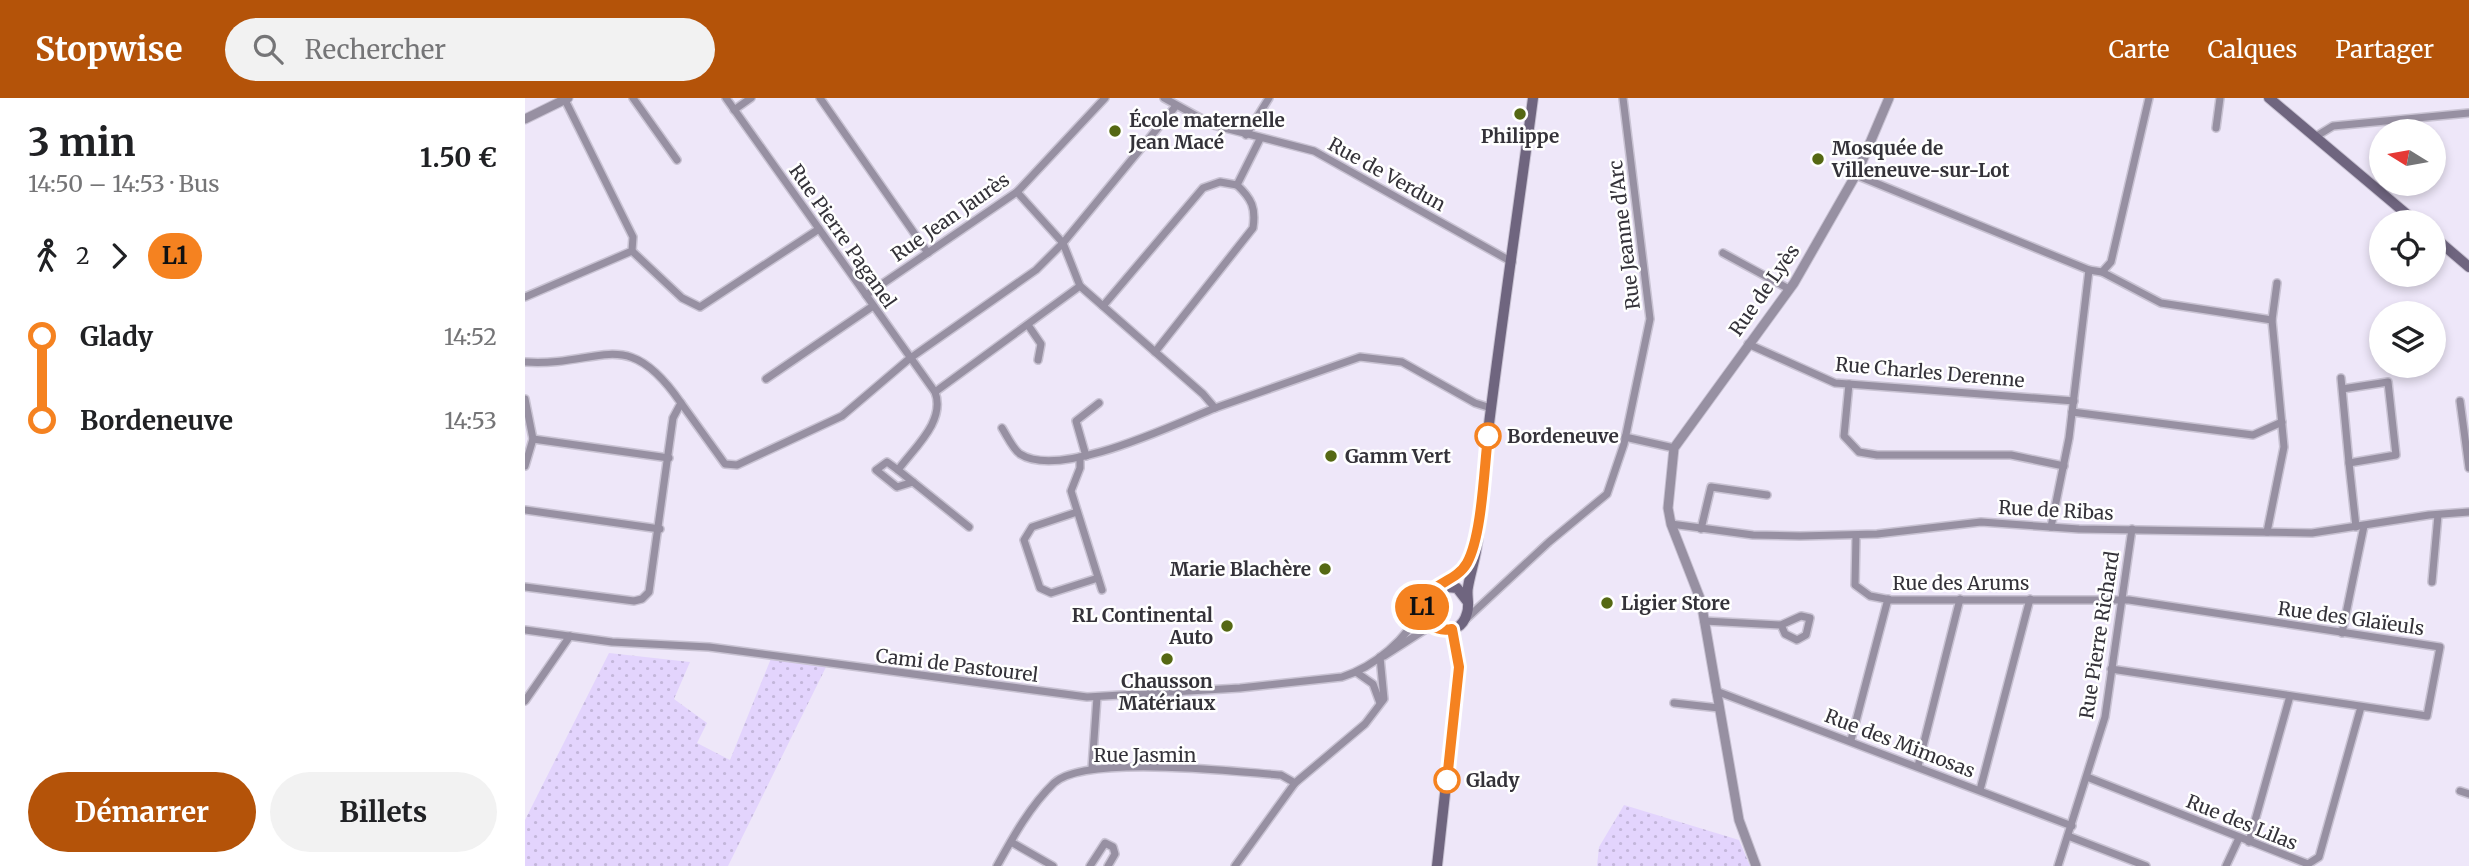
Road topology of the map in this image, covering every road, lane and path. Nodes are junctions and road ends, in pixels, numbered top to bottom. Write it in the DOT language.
graph roads {
  1 [pos="633,98"];
  2 [pos="726,98"];
  3 [pos="751,98"];
  4 [pos="820,98"];
  5 [pos="1105,98"];
  6 [pos="1164,98"];
  7 [pos="1269,98"];
  8 [pos="1533,98"];
  9 [pos="1623,98"];
  10 [pos="1889,98"];
  11 [pos="2149,98"];
  12 [pos="2220,98"];
  13 [pos="2269,98"];
  14 [pos="567,99"];
  15 [pos="1175,107"];
  16 [pos="734,110"];
  17 [pos="2469,113"];
  18 [pos="525,119"];
  19 [pos="2216,128"];
  20 [pos="1246,135"];
  21 [pos="2315,137"];
  22 [pos="1260,139"];
  23 [pos="677,160"];
  24 [pos="1856,174"];
  25 [pos="1237,185"];
  26 [pos="1017,192"];
  27 [pos="2402,210"];
  28 [pos="819,229"];
  29 [pos="1063,243"];
  30 [pos="2446,247"];
  31 [pos="632,251"];
  32 [pos="928,253"];
  33 [pos="1723,253"];
  34 [pos="1512,262"];
  35 [pos="2469,267"];
  36 [pos="2089,270"];
  37 [pos="2102,272"];
  38 [pos="2277,283"];
  39 [pos="1080,286"];
  40 [pos="1789,289"];
  41 [pos="866,295"];
  42 [pos="525,297"];
  43 [pos="873,306"];
  44 [pos="1103,306"];
  45 [pos="2272,320"];
  46 [pos="1028,325"];
  47 [pos="1748,344"];
  48 [pos="1155,352"];
  49 [pos="909,359"];
  50 [pos="1038,359"];
  51 [pos="525,362"];
  52 [pos="2341,378"];
  53 [pos="766,379"];
  54 [pos="1849,384"];
  55 [pos="2343,389"];
  56 [pos="935,392"];
  57 [pos="525,399"];
  58 [pos="2074,401"];
  59 [pos="2460,401"];
  60 [pos="681,403"];
  61 [pos="1100,403"];
  62 [pos="1215,408"];
  63 [pos="1491,408"];
  64 [pos="2072,412"];
  65 [pos="2282,422"];
  66 [pos="1002,428"];
  67 [pos="1626,437"];
  68 [pos="533,439"];
  69 [pos="1674,448"];
  70 [pos="1083,456"];
  71 [pos="669,458"];
  72 [pos="2349,463"];
  73 [pos="525,466"];
  74 [pos="2064,466"];
  75 [pos="2469,468"];
  76 [pos="898,470"];
  77 [pos="913,482"];
  78 [pos="1767,495"];
  79 [pos="525,510"];
  80 [pos="1077,512"];
  81 [pos="2469,512"];
  82 [pos="2438,515"];
  83 [pos="1671,524"];
  84 [pos="2360,526"];
  85 [pos="969,527"];
  86 [pos="2051,527"];
  87 [pos="660,529"];
  88 [pos="1701,529"];
  89 [pos="2131,529"];
  90 [pos="2267,532"];
  91 [pos="1476,535"];
  92 [pos="1856,536"];
  93 [pos="1098,578"];
  94 [pos="2432,582"];
  95 [pos="1438,586"];
  96 [pos="525,587"];
  97 [pos="1102,590"];
  98 [pos="1888,599"];
  99 [pos="1960,599"];
  100 [pos="2030,599"];
  101 [pos="1468,601"];
  102 [pos="2121,601"];
  103 [pos="1486,603"];
  104 [pos="1422,607"];
  105 [pos="1464,621"];
  106 [pos="1705,621"];
  107 [pos="1781,625"];
  108 [pos="1436,628"];
  109 [pos="1452,629"];
  110 [pos="525,630"];
  111 [pos="2342,633"];
  112 [pos="570,636"];
  113 [pos="1380,657"];
  114 [pos="2111,669"];
  115 [pos="1356,673"];
  116 [pos="1716,691"];
  117 [pos="2290,696"];
  118 [pos="1097,697"];
  119 [pos="525,701"];
  120 [pos="1380,703"];
  121 [pos="1674,703"];
  122 [pos="2361,707"];
  123 [pos="1719,708"];
  124 [pos="1851,740"];
  125 [pos="1918,766"];
  126 [pos="1092,768"];
  127 [pos="2087,777"];
  128 [pos="1295,783"];
  129 [pos="1980,790"];
  130 [pos="2460,791"];
  131 [pos="2469,793"];
  132 [pos="2071,826"];
  133 [pos="2068,836"];
  134 [pos="2239,838"];
  135 [pos="1011,842"];
  136 [pos="2249,842"];
  137 [pos="997,866"];
  138 [pos="1053,866"];
  139 [pos="1090,866"];
  140 [pos="1108,866"];
  141 [pos="1235,866"];
  142 [pos="1437,866"];
  143 [pos="1756,866"];
  144 [pos="2058,866"];
  145 [pos="2146,866"];
  146 [pos="2226,866"];
  1 -- 23 [label="street"];
  2 -- 16 [label="street, Rue Pierre Paganel"];
  3 -- 16 [label="street"];
  4 -- 32 [label="street"];
  5 -- 26 [label="street, Rue Jean Jaurès"];
  6 -- 15 [label="street, Rue de Verdun"];
  7 -- 20 [label="street"];
  8 -- 34 [label="main road"];
  9 -- 67 [label="street, Rue Jeanne d'Arc"];
  10 -- 24 [label="street, Rue de Lyès"];
  11 -- 37 [label="street"];
  12 -- 19 [label="street"];
  13 -- 21 [label="main road"];
  14 -- 18 [label="street"];
  14 -- 31 [label="street"];
  15 -- 20 [label="street, Rue de Verdun"];
  15 -- 29 [label="street"];
  16 -- 28 [label="street, Rue Pierre Paganel"];
  17 -- 21 [label="street"];
  20 -- 22 [label="street, Rue de Verdun"];
  21 -- 27 [label="main road"];
  22 -- 25 [label="street"];
  22 -- 34 [label="street, Rue de Verdun"];
  24 -- 36 [label="street"];
  24 -- 40 [label="street, Rue de Lyès"];
  25 -- 44 [label="street"];
  25 -- 48 [label="street"];
  26 -- 29 [label="street"];
  26 -- 32 [label="street, Rue Jean Jaurès"];
  28 -- 31 [label="street"];
  28 -- 41 [label="street, Rue Pierre Paganel"];
  29 -- 39 [label="street"];
  29 -- 49 [label="street"];
  30 -- 35 [label="main road"];
  31 -- 42 [label="street"];
  32 -- 41 [label="street, Rue Jean Jaurès"];
  33 -- 40 [label="street"];
  34 -- 63 [label="main road"];
  36 -- 37 [label="street"];
  36 -- 58 [label="street"];
  37 -- 45 [label="street"];
  38 -- 45 [label="street"];
  39 -- 44 [label="street"];
  39 -- 46 [label="street"];
  40 -- 47 [label="street, Rue de Lyès"];
  41 -- 43 [label="street, Rue Pierre Paganel"];
  43 -- 49 [label="street, Rue Pierre Paganel"];
  43 -- 53 [label="street"];
  44 -- 48 [label="street"];
  45 -- 65 [label="street"];
  46 -- 50 [label="street"];
  46 -- 56 [label="street"];
  47 -- 54 [label="street, Rue Charles Derenne"];
  47 -- 69 [label="street, Rue de Lyès"];
  48 -- 62 [label="street"];
  49 -- 56 [label="street, Rue Pierre Paganel"];
  49 -- 60 [label="street"];
  51 -- 60 [label="street"];
  52 -- 55 [label="street"];
  54 -- 58 [label="street, Rue Charles Derenne"];
  54 -- 74 [label="street"];
  55 -- 72 [label="street"];
  55 -- 72 [label="street"];
  56 -- 76 [label="street"];
  57 -- 68 [label="street"];
  58 -- 64 [label="street"];
  59 -- 75 [label="street"];
  60 -- 71 [label="street"];
  61 -- 70 [label="street"];
  62 -- 63 [label="street"];
  62 -- 70 [label="street"];
  63 -- 91 [label="main road"];
  64 -- 65 [label="street"];
  64 -- 74 [label="street"];
  65 -- 90 [label="street"];
  66 -- 70 [label="street"];
  67 -- 69 [label="street"];
  67 -- 103 [label="street, Rue Jeanne d'Arc"];
  68 -- 71 [label="street"];
  68 -- 73 [label="street"];
  69 -- 83 [label="street"];
  70 -- 80 [label="street"];
  71 -- 87 [label="street"];
  72 -- 84 [label="street"];
  74 -- 86 [label="street"];
  76 -- 77 [label="street"];
  76 -- 77 [label="street"];
  77 -- 85 [label="street"];
  78 -- 88 [label="street"];
  79 -- 87 [label="street"];
  80 -- 93 [label="street"];
  80 -- 93 [label="street"];
  81 -- 82 [label="street, Rue de Ribas"];
  82 -- 84 [label="street, Rue de Ribas"];
  82 -- 94 [label="street"];
  83 -- 88 [label="street, Rue de Ribas"];
  83 -- 106 [label="street"];
  84 -- 90 [label="street, Rue de Ribas"];
  84 -- 111 [label="street"];
  86 -- 89 [label="street, Rue de Ribas"];
  86 -- 92 [label="street, Rue de Ribas"];
  87 -- 96 [label="street"];
  88 -- 92 [label="street, Rue de Ribas"];
  89 -- 90 [label="street, Rue de Ribas"];
  89 -- 102 [label="street, Rue Pierre Richard"];
  91 -- 95 [label="main road"];
  91 -- 101 [label="main road"];
  92 -- 98 [label="street, Rue des Arums"];
  93 -- 97 [label="street"];
  95 -- 101 [label="main road"];
  95 -- 104 [label="main road"];
  98 -- 99 [label="street, Rue des Arums"];
  98 -- 124 [label="street"];
  99 -- 100 [label="street, Rue des Arums"];
  99 -- 125 [label="street"];
  100 -- 102 [label="street, Rue des Arums"];
  100 -- 129 [label="street"];
  101 -- 103 [label="street"];
  101 -- 105 [label="main road"];
  102 -- 111 [label="street, Rue des Glaïeuls"];
  102 -- 114 [label="street, Rue Pierre Richard"];
  103 -- 105 [label="street, Rue Jeanne d'Arc"];
  104 -- 108 [label="main road"];
  104 -- 113 [label="street, Cami de Pastourel"];
  105 -- 109 [label="main road"];
  106 -- 107 [label="street"];
  106 -- 116 [label="street"];
  108 -- 109 [label="main road"];
  108 -- 113 [label="street, Cami de Pastourel"];
  109 -- 142 [label="main road"];
  110 -- 112 [label="street, Cami de Pastourel"];
  111 -- 122 [label="street, Rue des Glaïeuls"];
  112 -- 118 [label="street, Cami de Pastourel"];
  112 -- 119 [label="street"];
  113 -- 115 [label="street, Cami de Pastourel"];
  113 -- 120 [label="street"];
  114 -- 117 [label="street, Rue des Glaïeuls"];
  114 -- 127 [label="street, Rue Pierre Richard"];
  115 -- 118 [label="street, Cami de Pastourel"];
  115 -- 120 [label="street"];
  116 -- 123 [label="street"];
  116 -- 124 [label="street, Rue des Mimosas"];
  117 -- 122 [label="street, Rue des Glaïeuls"];
  117 -- 136 [label="street"];
  118 -- 126 [label="street"];
  120 -- 128 [label="street"];
  121 -- 123 [label="street"];
  122 -- 136 [label="street, Rue des Lilas"];
  123 -- 143 [label="street"];
  124 -- 125 [label="street, Rue des Mimosas"];
  125 -- 129 [label="street, Rue des Mimosas"];
  126 -- 128 [label="street, Rue Jasmin"];
  126 -- 135 [label="street, Rue Jasmin"];
  127 -- 132 [label="street, Rue Pierre Richard"];
  127 -- 134 [label="street, Rue des Lilas"];
  128 -- 141 [label="street"];
  129 -- 132 [label="street, Rue des Mimosas"];
  130 -- 131 [label="street"];
  132 -- 133 [label="street, Rue Pierre Richard"];
  133 -- 144 [label="street, Rue Pierre Richard"];
  133 -- 145 [label="street"];
  134 -- 136 [label="street, Rue des Lilas"];
  134 -- 146 [label="street"];
  135 -- 137 [label="street, Rue Jasmin"];
  135 -- 138 [label="street"];
  139 -- 140 [label="street"];
}
